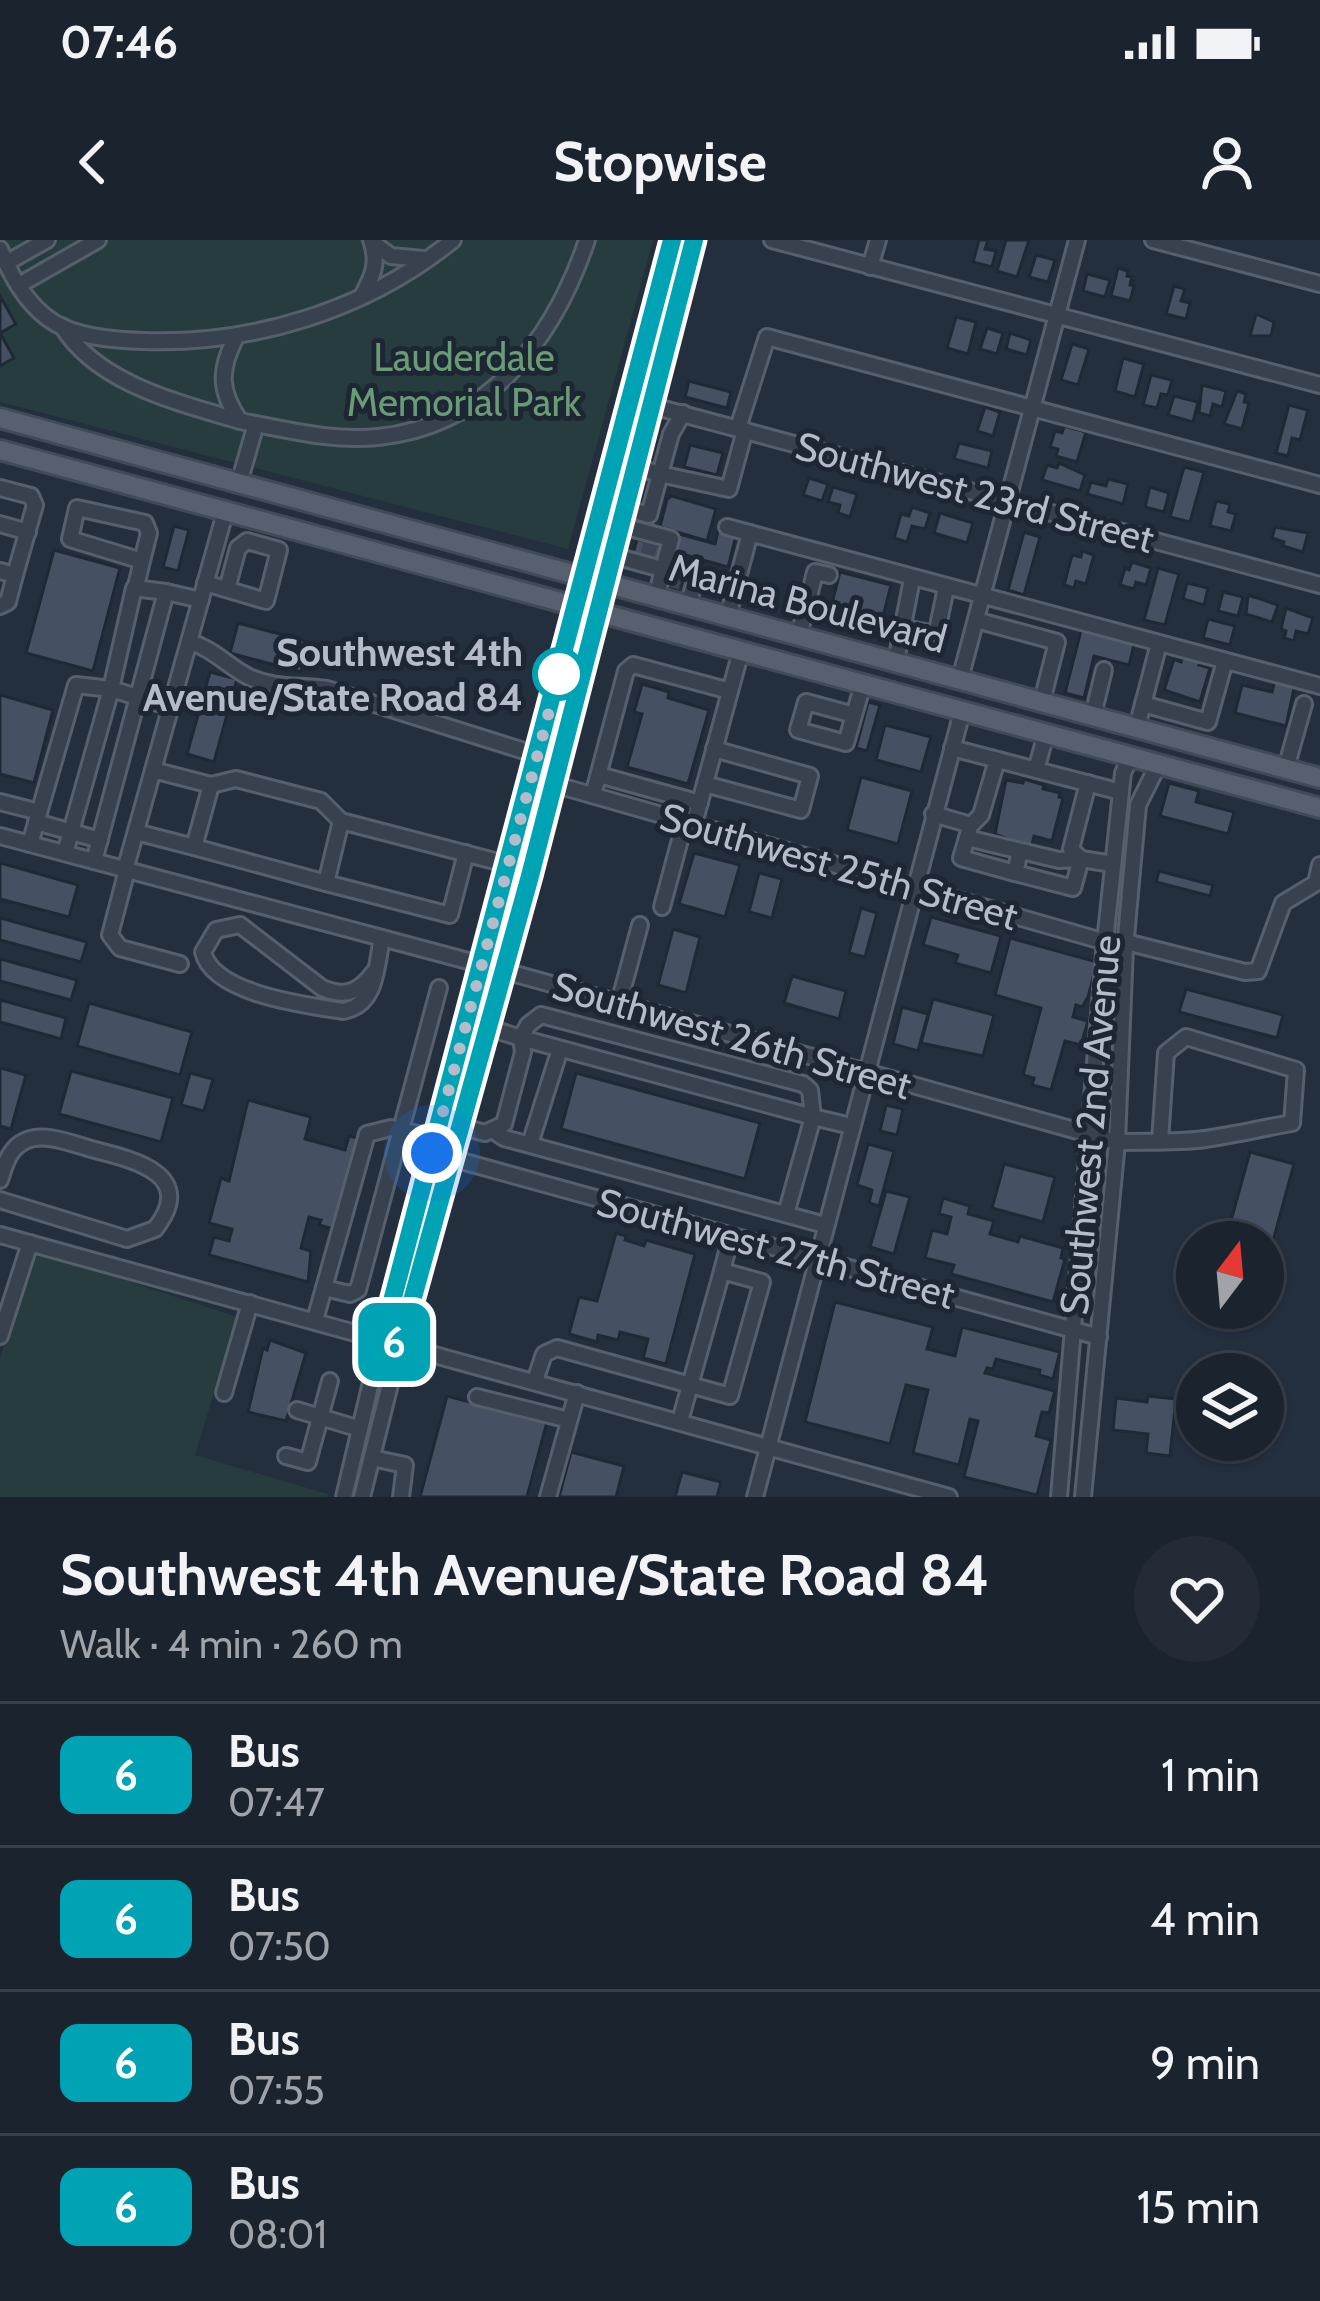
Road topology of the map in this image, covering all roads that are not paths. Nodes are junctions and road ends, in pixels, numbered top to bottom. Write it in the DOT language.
graph roads {
  1 [pos="47,240"];
  2 [pos="98,240"];
  3 [pos="454,240"];
  4 [pos="587,240"];
  5 [pos="671,240"];
  6 [pos="694,240"];
  7 [pos="878,240"];
  8 [pos="1077,240"];
  9 [pos="1153,240"];
  10 [pos="778,241"];
  11 [pos="372,242"];
  12 [pos="3,256"];
  13 [pos="427,259"];
  14 [pos="870,267"];
  15 [pos="1320,284"];
  16 [pos="19,286"];
  17 [pos="362,296"];
  18 [pos="1057,316"];
  19 [pos="62,326"];
  20 [pos="236,337"];
  21 [pos="1320,385"];
  22 [pos="630,400"];
  23 [pos="651,405"];
  24 [pos="1032,408"];
  25 [pos="683,413"];
  26 [pos="0,418"];
  27 [pos="248,422"];
  28 [pos="742,429"];
  29 [pos="640,446"];
  30 [pos="0,450"];
  31 [pos="664,453"];
  32 [pos="634,466"];
  33 [pos="660,474"];
  34 [pos="239,483"];
  35 [pos="1320,485"];
  36 [pos="0,488"];
  37 [pos="1006,501"];
  38 [pos="225,513"];
  39 [pos="0,524"];
  40 [pos="727,527"];
  41 [pos="28,532"];
  42 [pos="750,533"];
  43 [pos="635,542"];
  44 [pos="142,561"];
  45 [pos="8,573"];
  46 [pos="829,575"];
  47 [pos="912,579"];
  48 [pos="595,580"];
  49 [pos="1320,585"];
  50 [pos="136,586"];
  51 [pos="694,586"];
  52 [pos="946,588"];
  53 [pos="226,589"];
  54 [pos="203,591"];
  55 [pos="166,592"];
  56 [pos="981,598"];
  57 [pos="0,606"];
  58 [pos="578,606"];
  59 [pos="598,611"];
  60 [pos="804,617"];
  61 [pos="976,620"];
  62 [pos="904,628"];
  63 [pos="189,642"];
  64 [pos="741,650"];
  65 [pos="1157,651"];
  66 [pos="896,661"];
  67 [pos="1223,668"];
  68 [pos="1103,670"];
  69 [pos="960,679"];
  70 [pos="862,684"];
  71 [pos="1320,686"];
  72 [pos="993,688"];
  73 [pos="111,689"];
  74 [pos="730,691"];
  75 [pos="140,698"];
  76 [pos="1042,701"];
  77 [pos="930,703"];
  78 [pos="1143,704"];
  79 [pos="1304,704"];
  80 [pos="171,707"];
  81 [pos="962,712"];
  82 [pos="1093,715"];
  83 [pos="854,716"];
  84 [pos="1208,722"];
  85 [pos="1136,727"];
  86 [pos="1046,734"];
  87 [pos="1202,745"];
  88 [pos="952,748"];
  89 [pos="715,749"];
  90 [pos="537,755"];
  91 [pos="1131,756"];
  92 [pos="998,760"];
  93 [pos="1159,763"];
  94 [pos="1286,768"];
  95 [pos="153,770"];
  96 [pos="1036,770"];
  97 [pos="598,775"];
  98 [pos="1320,778"];
  99 [pos="203,783"];
  100 [pos="1088,783"];
  101 [pos="553,784"];
  102 [pos="705,784"];
  103 [pos="1121,792"];
  104 [pos="593,795"];
  105 [pos="0,802"];
  106 [pos="700,803"];
  107 [pos="1320,808"];
  108 [pos="933,814"];
  109 [pos="38,817"];
  110 [pos="341,821"];
  111 [pos="690,823"];
  112 [pos="71,831"];
  113 [pos="136,832"];
  114 [pos="969,832"];
  115 [pos="0,836"];
  116 [pos="100,840"];
  117 [pos="30,844"];
  118 [pos="194,847"];
  119 [pos="1020,851"];
  120 [pos="64,853"];
  121 [pos="466,853"];
  122 [pos="1081,859"];
  123 [pos="94,862"];
  124 [pos="1113,864"];
  125 [pos="510,865"];
  126 [pos="1320,865"];
  127 [pos="126,870"];
  128 [pos="1015,873"];
  129 [pos="326,884"];
  130 [pos="913,886"];
  131 [pos="662,908"];
  132 [pos="640,925"];
  133 [pos="382,938"];
  134 [pos="1105,942"];
  135 [pos="1125,945"];
  136 [pos="180,964"];
  137 [pos="483,965"];
  138 [pos="505,971"];
  139 [pos="374,972"];
  140 [pos="439,988"];
  141 [pos="619,1003"];
  142 [pos="489,1028"];
  143 [pos="521,1038"];
  144 [pos="560,1049"];
  145 [pos="865,1071"];
  146 [pos="813,1118"];
  147 [pos="463,1126"];
  148 [pos="851,1126"];
  149 [pos="400,1130"];
  150 [pos="492,1130"];
  151 [pos="1090,1136"];
  152 [pos="436,1138"];
  153 [pos="1160,1141"];
  154 [pos="1117,1142"];
  155 [pos="530,1144"];
  156 [pos="454,1159"];
  157 [pos="0,1180"];
  158 [pos="0,1200"];
  159 [pos="786,1214"];
  160 [pos="825,1225"];
  161 [pos="0,1235"];
  162 [pos="731,1236"];
  163 [pos="30,1243"];
  164 [pos="817,1260"];
  165 [pos="722,1271"];
  166 [pos="324,1288"];
  167 [pos="250,1303"];
  168 [pos="315,1320"];
  169 [pos="1073,1330"];
  170 [pos="0,1336"];
  171 [pos="1099,1337"];
  172 [pos="382,1339"];
  173 [pos="400,1344"];
  174 [pos="512,1375"];
  175 [pos="330,1381"];
  176 [pos="535,1381"];
  177 [pos="690,1384"];
  178 [pos="577,1393"];
  179 [pos="224,1394"];
  180 [pos="477,1397"];
  181 [pos="506,1404"];
  182 [pos="297,1410"];
  183 [pos="321,1418"];
  184 [pos="569,1420"];
  185 [pos="680,1421"];
  186 [pos="360,1429"];
  187 [pos="769,1445"];
  188 [pos="286,1456"];
  189 [pos="372,1458"];
  190 [pos="344,1497"];
  191 [pos="362,1497"];
  192 [pos="401,1497"];
  193 [pos="548,1497"];
  194 [pos="755,1497"];
  195 [pos="949,1497"];
  196 [pos="1059,1497"];
  197 [pos="1083,1497"];
  1 -- 12 [label="street"];
  2 -- 16 [label="street"];
  3 -- 13 [label="street"];
  4 -- 27 [label="street"];
  5 -- 22 [label="main road"];
  6 -- 23 [label="main road"];
  7 -- 14 [label="street"];
  8 -- 18 [label="street"];
  9 -- 15 [label="street"];
  10 -- 14 [label="street"];
  11 -- 13 [label="street"];
  11 -- 17 [label="street"];
  12 -- 16 [label="street"];
  13 -- 17 [label="street"];
  14 -- 18 [label="street"];
  16 -- 19 [label="street"];
  17 -- 20 [label="street"];
  18 -- 21 [label="street"];
  18 -- 24 [label="street"];
  19 -- 20 [label="street"];
  19 -- 27 [label="street"];
  20 -- 27 [label="street"];
  22 -- 23 [label="street, Southwest 23rd Street"];
  22 -- 48 [label="main road"];
  23 -- 25 [label="street, Southwest 23rd Street"];
  23 -- 29 [label="main road"];
  24 -- 28 [label="street"];
  24 -- 35 [label="street"];
  24 -- 37 [label="street"];
  25 -- 28 [label="street, Southwest 23rd Street"];
  25 -- 31 [label="street"];
  26 -- 34 [label="main road, Marina Boulevard"];
  27 -- 34 [label="street"];
  28 -- 33 [label="street"];
  28 -- 37 [label="street, Southwest 23rd Street"];
  29 -- 31 [label="street"];
  29 -- 32 [label="main road"];
  30 -- 38 [label="main road, Marina Boulevard"];
  31 -- 33 [label="street"];
  32 -- 33 [label="street"];
  32 -- 43 [label="main road"];
  33 -- 43 [label="street"];
  34 -- 48 [label="main road, Marina Boulevard"];
  36 -- 41 [label="street"];
  37 -- 49 [label="street, Southwest 23rd Street"];
  37 -- 56 [label="street"];
  38 -- 54 [label="street"];
  38 -- 58 [label="main road, Marina Boulevard"];
  39 -- 41 [label="street"];
  40 -- 42 [label="street"];
  41 -- 45 [label="street"];
  42 -- 47 [label="street"];
  42 -- 51 [label="street"];
  43 -- 48 [label="main road"];
  43 -- 51 [label="street"];
  43 -- 51 [label="street"];
  44 -- 44 [label="street"];
  44 -- 50 [label="street"];
  45 -- 57 [label="street"];
  46 -- 60 [label="street"];
  47 -- 52 [label="street"];
  47 -- 62 [label="street"];
  48 -- 51 [label="main road, Marina Boulevard"];
  48 -- 58 [label="main road"];
  48 -- 59 [label="main road"];
  50 -- 55 [label="street"];
  50 -- 73 [label="street"];
  51 -- 60 [label="main road, Marina Boulevard"];
  52 -- 56 [label="street"];
  52 -- 62 [label="street"];
  53 -- 53 [label="street"];
  53 -- 54 [label="street"];
  54 -- 55 [label="street"];
  54 -- 63 [label="street"];
  55 -- 75 [label="street"];
  56 -- 61 [label="street"];
  56 -- 71 [label="street"];
  58 -- 59 [label="main road, Marina Boulevard"];
  58 -- 90 [label="street"];
  59 -- 64 [label="main road, Marina Boulevard"];
  59 -- 101 [label="street"];
  60 -- 66 [label="main road, Marina Boulevard"];
  61 -- 69 [label="street"];
  61 -- 76 [label="street"];
  62 -- 66 [label="street"];
  63 -- 80 [label="street"];
  63 -- 90 [label="street"];
  64 -- 70 [label="main road, Marina Boulevard"];
  64 -- 74 [label="street"];
  65 -- 78 [label="street"];
  66 -- 69 [label="main road, Marina Boulevard"];
  67 -- 84 [label="street"];
  68 -- 82 [label="street"];
  69 -- 72 [label="main road, Marina Boulevard"];
  69 -- 77 [label="main road"];
  70 -- 77 [label="main road, Marina Boulevard"];
  70 -- 83 [label="street"];
  72 -- 76 [label="main road, Marina Boulevard"];
  72 -- 81 [label="main road"];
  73 -- 75 [label="street"];
  73 -- 109 [label="street"];
  73 -- 112 [label="street"];
  74 -- 89 [label="street"];
  74 -- 97 [label="street"];
  75 -- 80 [label="street"];
  75 -- 116 [label="street"];
  76 -- 82 [label="main road, Marina Boulevard"];
  77 -- 81 [label="main road, Marina Boulevard"];
  78 -- 84 [label="street"];
  78 -- 85 [label="street"];
  79 -- 94 [label="street"];
  80 -- 95 [label="street"];
  81 -- 86 [label="main road, Marina Boulevard"];
  81 -- 88 [label="street"];
  82 -- 85 [label="main road, Marina Boulevard"];
  84 -- 87 [label="street"];
  85 -- 87 [label="main road, Marina Boulevard"];
  86 -- 91 [label="main road, Marina Boulevard"];
  86 -- 96 [label="street"];
  87 -- 91 [label="main road"];
  87 -- 94 [label="main road, Marina Boulevard"];
  88 -- 92 [label="street"];
  88 -- 108 [label="street"];
  89 -- 102 [label="street"];
  89 -- 102 [label="street"];
  90 -- 125 [label="street"];
  91 -- 93 [label="main road, Marina Boulevard"];
  91 -- 103 [label="street, Southwest 2nd Avenue"];
  92 -- 96 [label="street"];
  92 -- 114 [label="street"];
  93 -- 107 [label="main road, Marina Boulevard"];
  93 -- 135 [label="street, Southwest 2nd Avenue"];
  94 -- 98 [label="main road, Marina Boulevard"];
  95 -- 99 [label="street"];
  95 -- 113 [label="street"];
  96 -- 100 [label="street"];
  97 -- 104 [label="street"];
  97 -- 106 [label="street"];
  99 -- 110 [label="street"];
  99 -- 118 [label="street"];
  100 -- 103 [label="street"];
  100 -- 122 [label="street"];
  101 -- 104 [label="street, Southwest 25th Street"];
  101 -- 138 [label="street"];
  102 -- 106 [label="street"];
  103 -- 124 [label="street, Southwest 2nd Avenue"];
  104 -- 111 [label="street, Southwest 25th Street"];
  105 -- 109 [label="street"];
  106 -- 111 [label="street"];
  108 -- 114 [label="street"];
  108 -- 130 [label="street"];
  109 -- 112 [label="street"];
  109 -- 117 [label="street"];
  110 -- 121 [label="street"];
  110 -- 129 [label="street"];
  111 -- 130 [label="street, Southwest 25th Street"];
  111 -- 131 [label="street"];
  112 -- 116 [label="street"];
  112 -- 120 [label="street"];
  113 -- 118 [label="street"];
  113 -- 127 [label="street"];
  114 -- 119 [label="street"];
  114 -- 128 [label="street"];
  115 -- 117 [label="street, Southwest 26th Street"];
  116 -- 123 [label="street"];
  117 -- 120 [label="street, Southwest 26th Street"];
  118 -- 129 [label="street"];
  119 -- 122 [label="street"];
  119 -- 128 [label="street"];
  120 -- 123 [label="street, Southwest 26th Street"];
  121 -- 125 [label="street"];
  121 -- 129 [label="street"];
  122 -- 124 [label="street"];
  122 -- 128 [label="street"];
  123 -- 127 [label="street, Southwest 26th Street"];
  124 -- 134 [label="street, Southwest 2nd Avenue"];
  125 -- 137 [label="street"];
  126 -- 135 [label="street, Southwest 25th Street"];
  127 -- 133 [label="street, Southwest 26th Street"];
  127 -- 136 [label="street"];
  130 -- 134 [label="street, Southwest 25th Street"];
  130 -- 145 [label="street"];
  132 -- 141 [label="street"];
  133 -- 137 [label="street, Southwest 26th Street"];
  133 -- 139 [label="street"];
  134 -- 135 [label="street, Southwest 25th Street"];
  134 -- 151 [label="street, Southwest 2nd Avenue"];
  135 -- 154 [label="street, Southwest 2nd Avenue"];
  137 -- 138 [label="street, Southwest 26th Street"];
  137 -- 152 [label="street"];
  138 -- 141 [label="street, Southwest 26th Street"];
  138 -- 142 [label="street"];
  139 -- 139 [label="street"];
  140 -- 149 [label="street"];
  141 -- 145 [label="street, Southwest 26th Street"];
  142 -- 143 [label="street"];
  142 -- 147 [label="street"];
  143 -- 144 [label="street"];
  143 -- 146 [label="street"];
  143 -- 150 [label="street"];
  144 -- 146 [label="street"];
  144 -- 155 [label="street"];
  145 -- 148 [label="street"];
  145 -- 151 [label="street, Southwest 26th Street"];
  146 -- 148 [label="street"];
  146 -- 159 [label="street"];
  147 -- 150 [label="street"];
  147 -- 156 [label="street"];
  148 -- 160 [label="street"];
  149 -- 152 [label="street"];
  149 -- 166 [label="street"];
  149 -- 166 [label="street"];
  150 -- 155 [label="street"];
  151 -- 154 [label="street, Southwest 26th Street"];
  151 -- 169 [label="street, Southwest 2nd Avenue"];
  152 -- 172 [label="street"];
  153 -- 153 [label="street, Southwest 26th Street"];
  153 -- 154 [label="street, Southwest 26th Street"];
  154 -- 171 [label="street, Southwest 2nd Avenue"];
  155 -- 159 [label="street"];
  156 -- 162 [label="street, Southwest 27th Street"];
  156 -- 173 [label="street"];
  157 -- 158 [label="street"];
  159 -- 160 [label="street"];
  160 -- 164 [label="street"];
  161 -- 163 [label="street"];
  162 -- 164 [label="street, Southwest 27th Street"];
  162 -- 165 [label="street"];
  163 -- 167 [label="street"];
  163 -- 170 [label="street"];
  164 -- 169 [label="street, Southwest 27th Street"];
  164 -- 187 [label="street"];
  165 -- 177 [label="street"];
  165 -- 177 [label="street"];
  166 -- 168 [label="street"];
  167 -- 168 [label="street"];
  167 -- 179 [label="street"];
  168 -- 172 [label="street"];
  169 -- 171 [label="street, Southwest 27th Street"];
  169 -- 196 [label="street, Southwest 2nd Avenue"];
  171 -- 197 [label="street, Southwest 2nd Avenue"];
  172 -- 173 [label="street"];
  172 -- 186 [label="street"];
  173 -- 174 [label="street"];
  173 -- 189 [label="street"];
  174 -- 176 [label="street"];
  174 -- 181 [label="street"];
  175 -- 183 [label="street"];
  176 -- 177 [label="street"];
  176 -- 178 [label="street"];
  177 -- 185 [label="street"];
  178 -- 184 [label="street"];
  178 -- 185 [label="street"];
  180 -- 181 [label="street"];
  181 -- 184 [label="street"];
  182 -- 183 [label="street"];
  183 -- 186 [label="street"];
  183 -- 188 [label="street"];
  184 -- 193 [label="street"];
  185 -- 187 [label="street"];
  186 -- 190 [label="street"];
  187 -- 194 [label="street"];
  187 -- 195 [label="street"];
  189 -- 191 [label="street"];
  189 -- 192 [label="street"];
}
